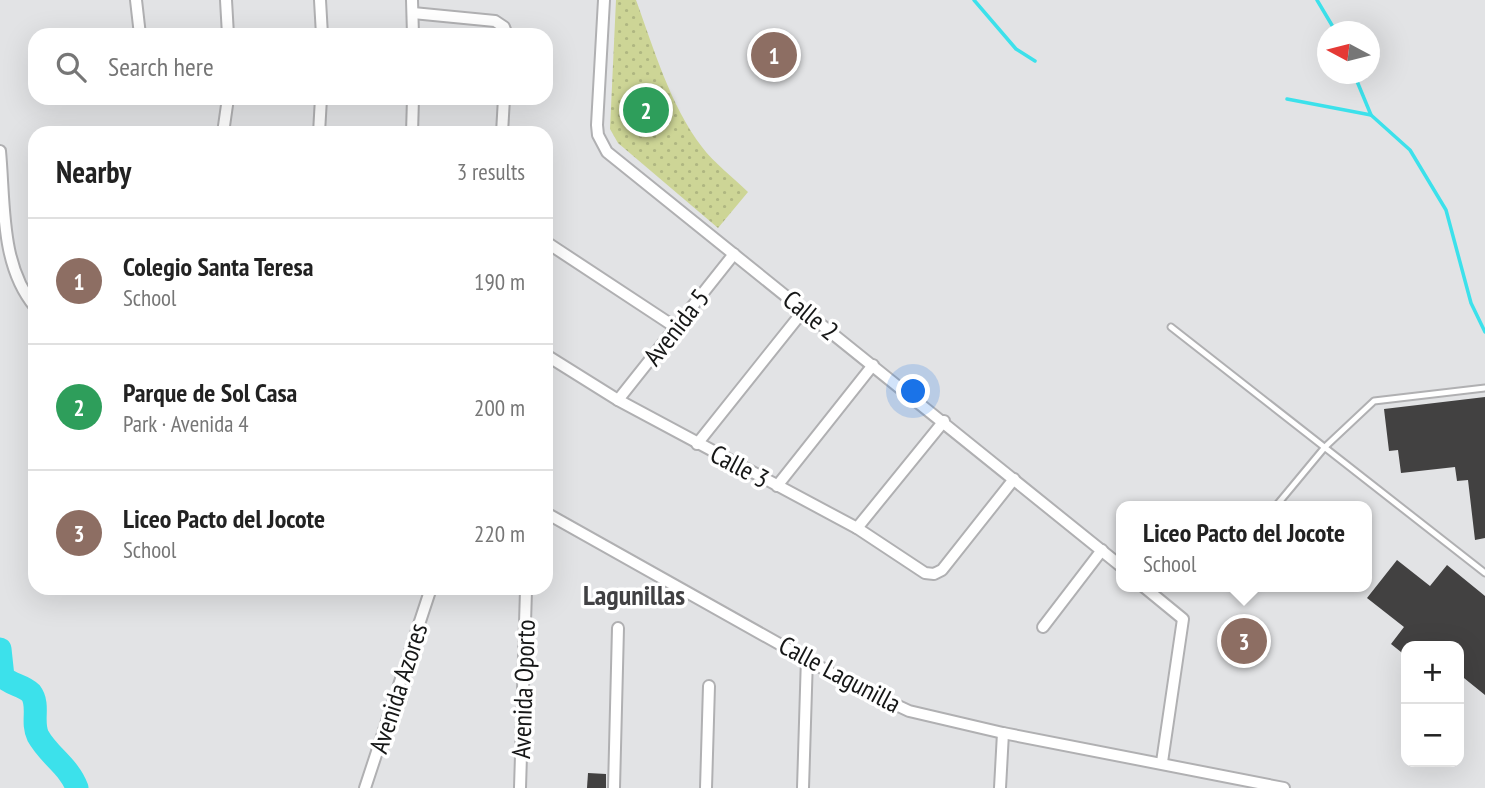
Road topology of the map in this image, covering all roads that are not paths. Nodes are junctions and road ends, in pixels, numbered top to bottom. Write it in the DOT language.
graph roads {
  1 [pos="136,0"];
  2 [pos="226,0"];
  3 [pos="320,0"];
  4 [pos="412,0"];
  5 [pos="604,0"];
  6 [pos="413,13"];
  7 [pos="139,28"];
  8 [pos="228,28"];
  9 [pos="322,28"];
  10 [pos="413,28"];
  11 [pos="502,28"];
  12 [pos="227,105"];
  13 [pos="321,105"];
  14 [pos="413,105"];
  15 [pos="504,105"];
  16 [pos="224,126"];
  17 [pos="319,126"];
  18 [pos="412,126"];
  19 [pos="502,126"];
  20 [pos="0,151"];
  21 [pos="1,168"];
  22 [pos="553,247"];
  23 [pos="734,254"];
  24 [pos="28,296"];
  25 [pos="804,310"];
  26 [pos="675,327"];
  27 [pos="1171,327"];
  28 [pos="553,359"];
  29 [pos="873,365"];
  30 [pos="1485,388"];
  31 [pos="618,400"];
  32 [pos="944,421"];
  33 [pos="697,444"];
  34 [pos="1325,447"];
  35 [pos="1014,479"];
  36 [pos="777,486"];
  37 [pos="1280,501"];
  38 [pos="553,517"];
  39 [pos="857,528"];
  40 [pos="1102,550"];
  41 [pos="1116,562"];
  42 [pos="1485,572"];
  43 [pos="1150,592"];
  44 [pos="429,595"];
  45 [pos="526,595"];
  46 [pos="1043,627"];
  47 [pos="618,628"];
  48 [pos="807,657"];
  49 [pos="709,686"];
  50 [pos="1003,733"];
  51 [pos="1162,762"];
  52 [pos="365,788"];
  53 [pos="520,788"];
  54 [pos="614,788"];
  55 [pos="706,788"];
  56 [pos="803,788"];
  57 [pos="1000,788"];
  58 [pos="1284,788"];
  1 -- 7 [label="street"];
  2 -- 8 [label="street"];
  3 -- 9 [label="street"];
  4 -- 6 [label="street"];
  5 -- 23 [label="street, Calle 2"];
  6 -- 10 [label="street"];
  6 -- 11 [label="street"];
  12 -- 16 [label="street"];
  13 -- 17 [label="street"];
  14 -- 18 [label="street"];
  15 -- 19 [label="street"];
  20 -- 21 [label="street"];
  21 -- 24 [label="street"];
  22 -- 26 [label="street"];
  23 -- 25 [label="street, Calle 2"];
  23 -- 26 [label="street, Avenida 5"];
  25 -- 29 [label="street, Calle 2"];
  25 -- 33 [label="street"];
  26 -- 31 [label="street, Avenida 5"];
  27 -- 34 [label="lane"];
  28 -- 31 [label="street, Calle 3"];
  29 -- 32 [label="street, Calle 2"];
  29 -- 36 [label="street"];
  30 -- 34 [label="lane"];
  31 -- 33 [label="street, Calle 3"];
  32 -- 35 [label="street, Calle 2"];
  32 -- 39 [label="street"];
  33 -- 36 [label="street, Calle 3"];
  34 -- 37 [label="lane"];
  34 -- 42 [label="lane"];
  35 -- 39 [label="street, Calle 3"];
  35 -- 40 [label="street, Calle 2"];
  36 -- 39 [label="street, Calle 3"];
  38 -- 48 [label="street, Calle Lagunilla"];
  40 -- 41 [label="street, Calle 2"];
  40 -- 46 [label="street"];
  43 -- 51 [label="street"];
  44 -- 52 [label="street, Avenida Azores"];
  45 -- 53 [label="street, Avenida Oporto"];
  47 -- 54 [label="street"];
  48 -- 50 [label="street, Calle Lagunilla"];
  48 -- 56 [label="street"];
  49 -- 55 [label="street"];
  50 -- 51 [label="street, Calle Lagunilla"];
  50 -- 57 [label="street"];
  51 -- 58 [label="street, Calle Lagunilla"];
}
